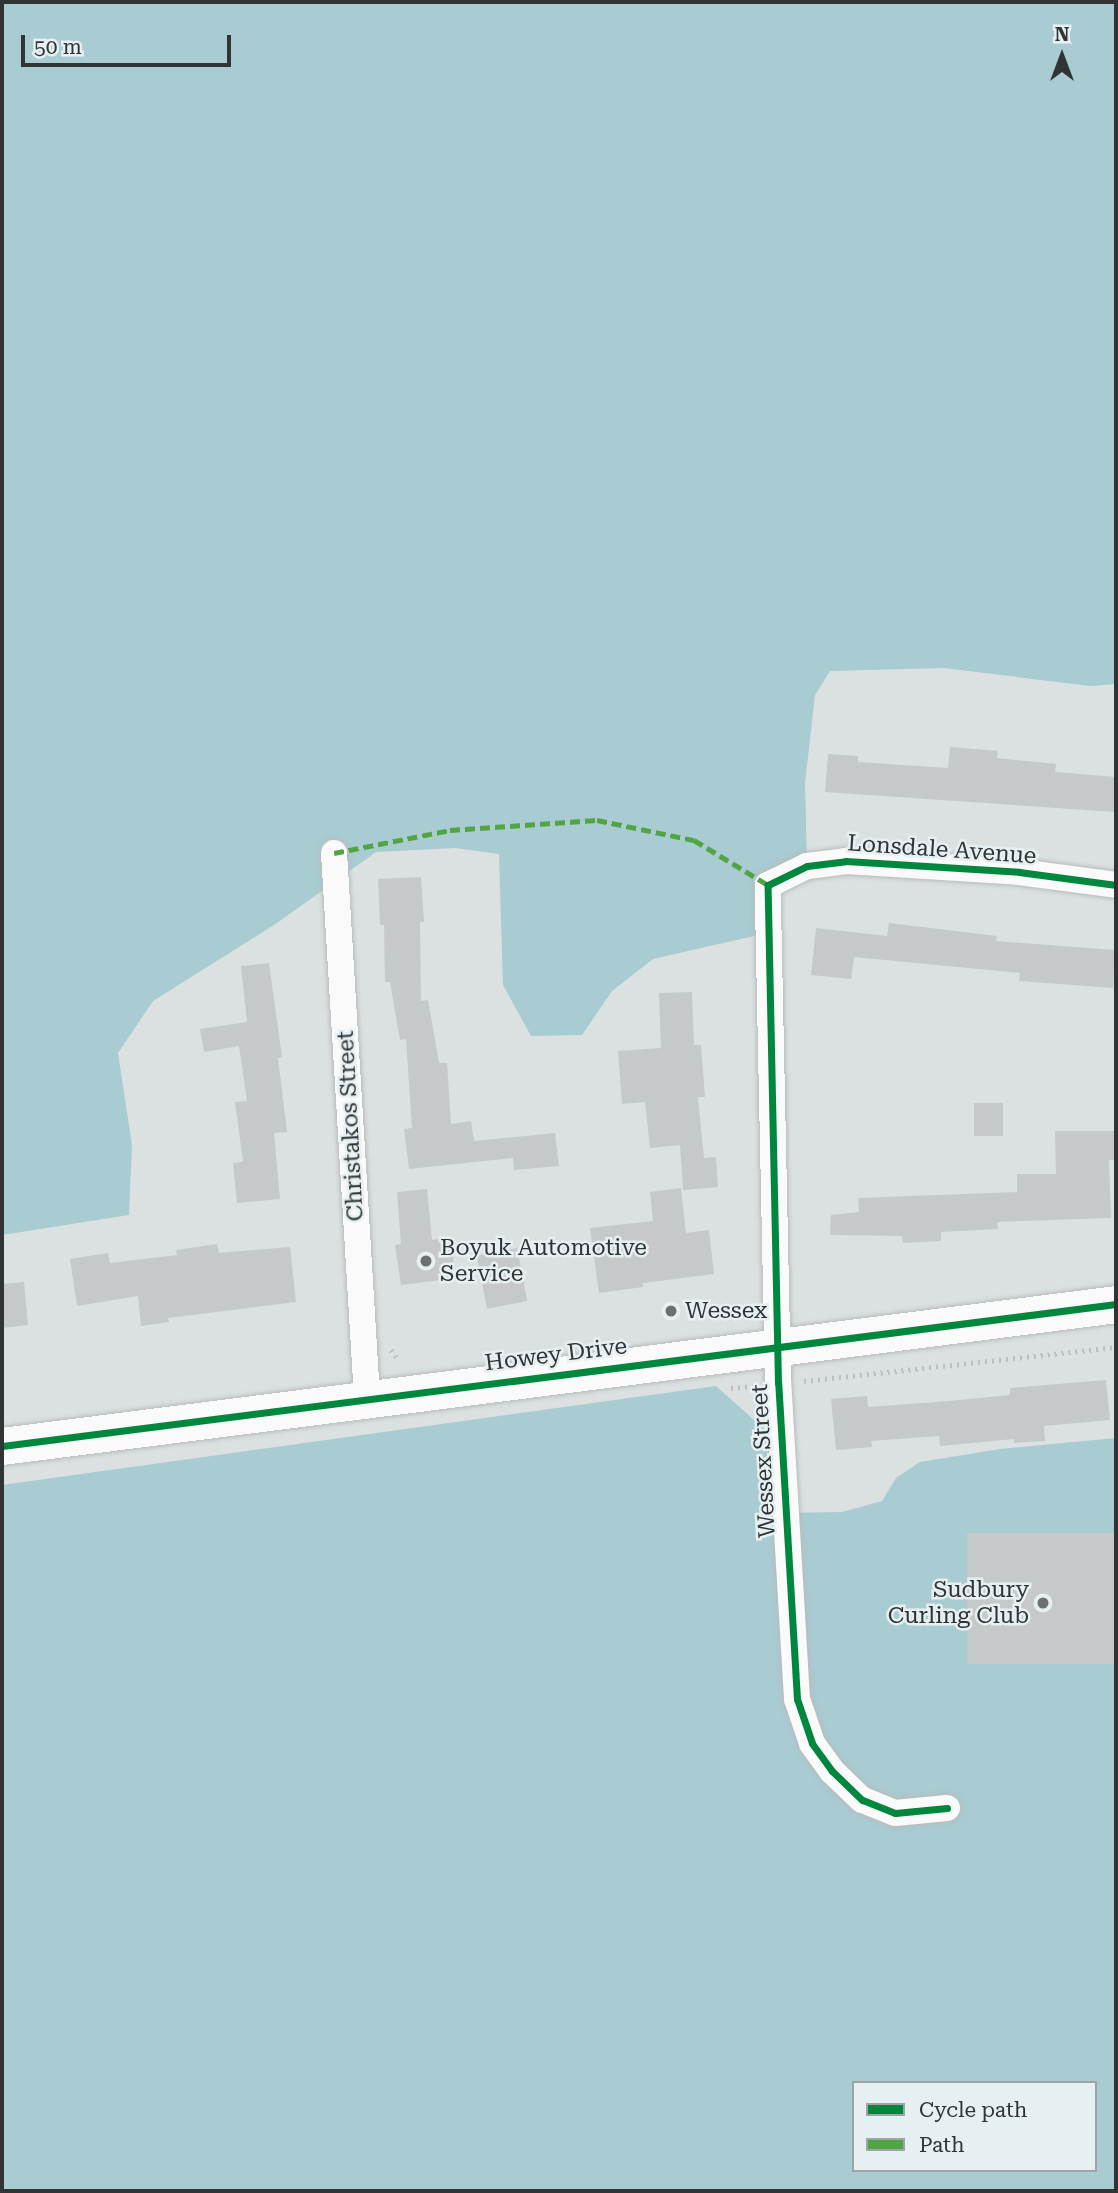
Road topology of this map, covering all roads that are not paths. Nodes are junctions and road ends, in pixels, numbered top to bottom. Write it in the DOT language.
graph roads {
  1 [pos="334,853"];
  2 [pos="768,885"];
  3 [pos="1116,885"];
  4 [pos="1116,1304"];
  5 [pos="778,1346"];
  6 [pos="367,1398"];
  7 [pos="2,1446"];
  8 [pos="947,1808"];
  1 -- 6 [label="street, Christakos Street"];
  2 -- 3 [label="street, Lonsdale Avenue"];
  2 -- 5 [label="street, Wessex Street"];
  4 -- 5 [label="main road, Howey Drive"];
  5 -- 6 [label="main road, Howey Drive"];
  5 -- 8 [label="street, Wessex Street"];
  6 -- 7 [label="main road, Howey Drive"];
}
